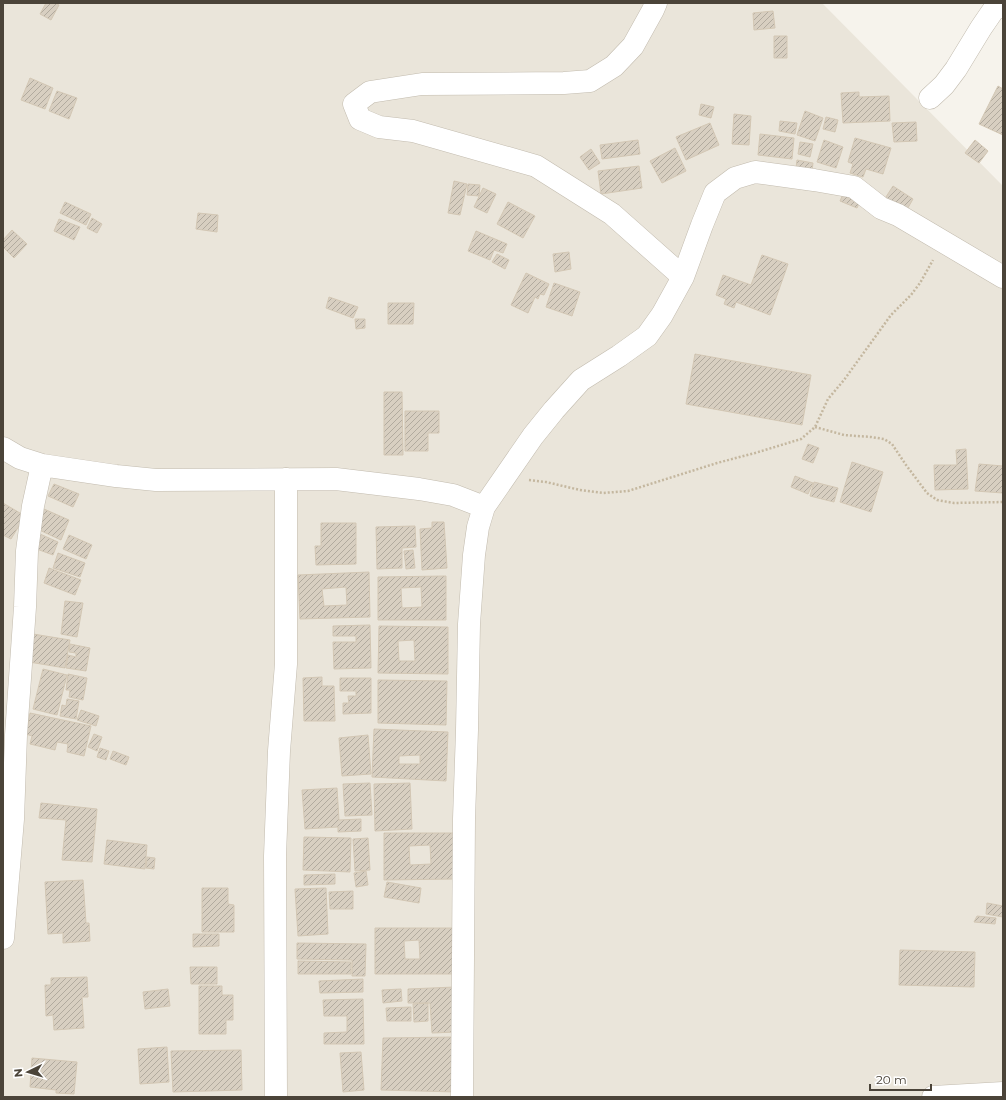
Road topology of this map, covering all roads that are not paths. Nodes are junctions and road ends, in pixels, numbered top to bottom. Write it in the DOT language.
graph roads {
  1 [pos="656,3"];
  2 [pos="1003,6"];
  3 [pos="930,98"];
  4 [pos="684,277"];
  5 [pos="1003,277"];
  6 [pos="3,448"];
  7 [pos="42,465"];
  8 [pos="286,479"];
  9 [pos="484,507"];
  10 [pos="3,938"];
  11 [pos="1003,1093"];
  12 [pos="276,1097"];
  13 [pos="462,1097"];
  14 [pos="933,1097"];
  1 -- 4 [label="street"];
  2 -- 3 [label="street"];
  4 -- 5 [label="street"];
  4 -- 9 [label="street"];
  6 -- 7 [label="street"];
  7 -- 8 [label="street"];
  7 -- 10 [label="street"];
  8 -- 9 [label="street"];
  8 -- 12 [label="street"];
  9 -- 13 [label="street"];
  11 -- 14 [label="street"];
}
